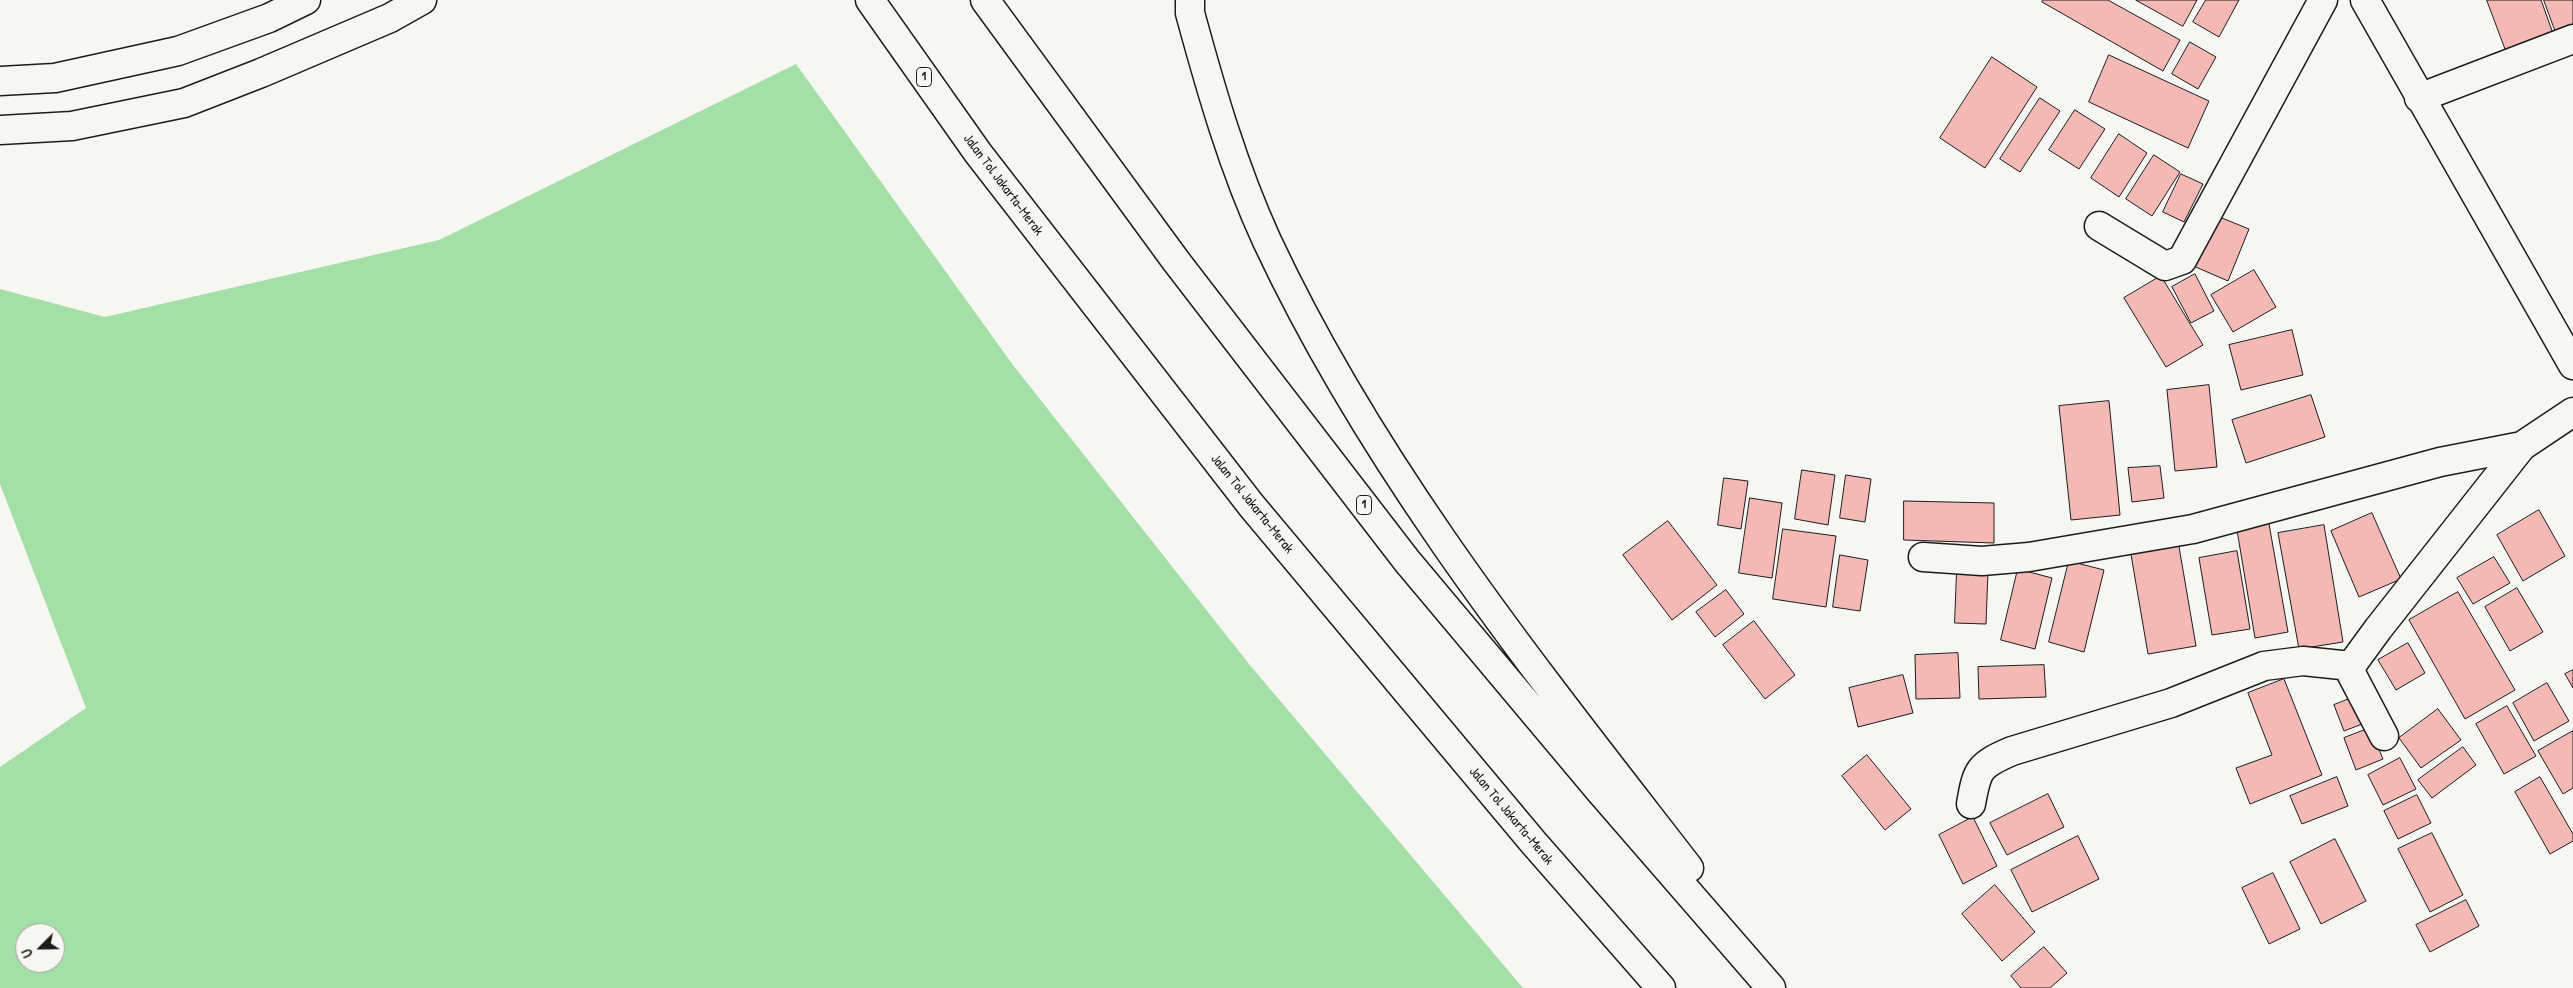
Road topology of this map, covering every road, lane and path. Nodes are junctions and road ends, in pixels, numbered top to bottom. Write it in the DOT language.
graph roads {
  1 [pos="306,0"];
  2 [pos="422,0"];
  3 [pos="855,0"];
  4 [pos="870,0"];
  5 [pos="985,0"];
  6 [pos="1190,0"];
  7 [pos="2324,0"];
  8 [pos="2365,0"];
  9 [pos="2573,39"];
  10 [pos="0,81"];
  11 [pos="2419,98"];
  12 [pos="0,130"];
  13 [pos="978,153"];
  14 [pos="2099,226"];
  15 [pos="2573,365"];
  16 [pos="2573,412"];
  17 [pos="2522,446"];
  18 [pos="1923,557"];
  19 [pos="2351,666"];
  20 [pos="2384,736"];
  21 [pos="1971,804"];
  22 [pos="1661,988"];
  23 [pos="1771,988"];
  24 [pos="1782,988"];
  1 -- 10 [label="main road"];
  2 -- 12 [label="main road"];
  3 -- 13 [label="main road"];
  4 -- 13 [label="main road, Jalan Tol Jakarta–Merak / 1"];
  5 -- 23 [label="main road, 1"];
  6 -- 24 [label="main road"];
  7 -- 14 [label="main road"];
  8 -- 11 [label="main road"];
  9 -- 11 [label="main road"];
  11 -- 15 [label="main road"];
  13 -- 22 [label="main road, Jalan Tol Jakarta–Merak / 1"];
  16 -- 17 [label="main road"];
  17 -- 18 [label="main road"];
  17 -- 19 [label="main road"];
  19 -- 20 [label="main road"];
  19 -- 21 [label="main road"];
}
